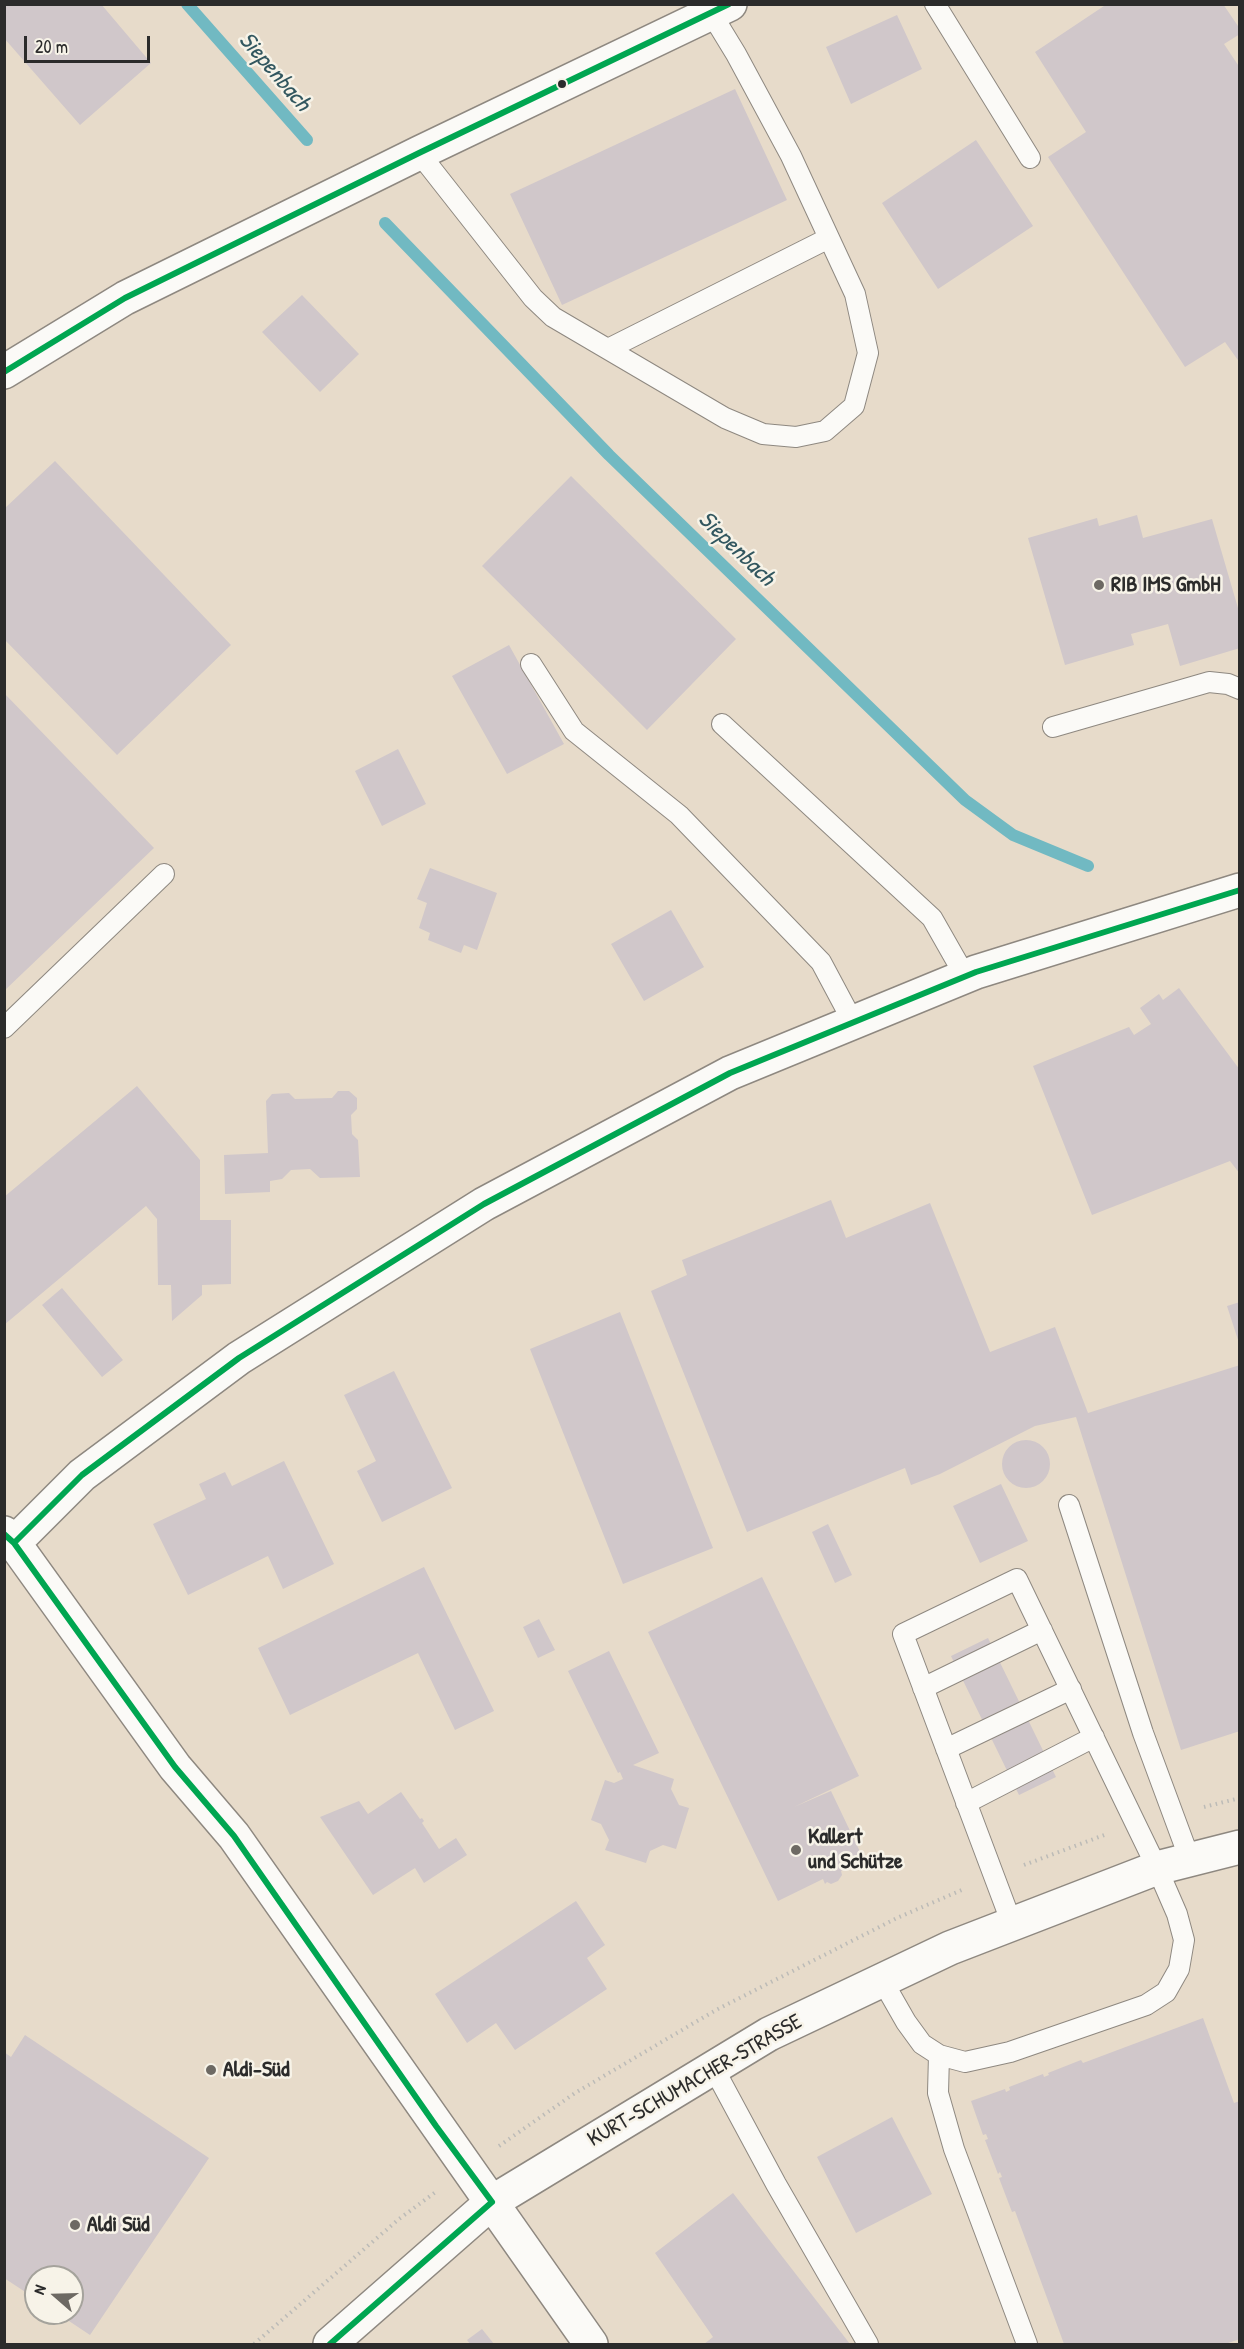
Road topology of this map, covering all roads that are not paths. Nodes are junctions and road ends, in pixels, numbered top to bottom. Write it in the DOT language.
graph roads {
  1 [pos="935,4"];
  2 [pos="720,9"];
  3 [pos="419,153"];
  4 [pos="1030,158"];
  5 [pos="829,238"];
  6 [pos="608,349"];
  7 [pos="5,370"];
  8 [pos="531,663"];
  9 [pos="1239,689"];
  10 [pos="722,724"];
  11 [pos="1053,727"];
  12 [pos="164,874"];
  13 [pos="1239,890"];
  14 [pos="965,976"];
  15 [pos="853,1022"];
  16 [pos="4,1028"];
  17 [pos="1069,1505"];
  18 [pos="9,1538"];
  19 [pos="1042,1630"];
  20 [pos="923,1688"];
  21 [pos="1071,1689"];
  22 [pos="1094,1737"];
  23 [pos="946,1749"];
  24 [pos="966,1803"];
  25 [pos="1239,1847"];
  26 [pos="1190,1860"];
  27 [pos="1157,1868"];
  28 [pos="1012,1924"];
  29 [pos="882,1980"];
  30 [pos="939,2055"];
  31 [pos="713,2067"];
  32 [pos="492,2202"];
  33 [pos="330,2344"];
  34 [pos="591,2344"];
  35 [pos="868,2344"];
  36 [pos="1027,2344"];
  1 -- 4 [label="lane"];
  2 -- 3 [label="street"];
  2 -- 5 [label="lane"];
  3 -- 6 [label="lane"];
  3 -- 7 [label="street"];
  5 -- 6 [label="lane"];
  5 -- 6 [label="lane"];
  8 -- 15 [label="lane"];
  9 -- 11 [label="lane"];
  10 -- 14 [label="lane"];
  12 -- 16 [label="lane"];
  13 -- 14 [label="street"];
  14 -- 15 [label="street"];
  15 -- 18 [label="street"];
  17 -- 26 [label="lane"];
  18 -- 32 [label="street"];
  19 -- 20 [label="lane"];
  19 -- 20 [label="lane"];
  19 -- 21 [label="lane"];
  20 -- 23 [label="lane"];
  21 -- 22 [label="lane"];
  21 -- 23 [label="lane"];
  22 -- 24 [label="lane"];
  22 -- 27 [label="lane"];
  23 -- 24 [label="lane"];
  24 -- 28 [label="lane"];
  25 -- 26 [label="street, KURT-SCHUMACHER-STRASSE"];
  26 -- 27 [label="street, KURT-SCHUMACHER-STRASSE"];
  27 -- 28 [label="street, KURT-SCHUMACHER-STRASSE"];
  27 -- 30 [label="lane"];
  28 -- 29 [label="street, KURT-SCHUMACHER-STRASSE"];
  29 -- 30 [label="lane"];
  29 -- 31 [label="street, KURT-SCHUMACHER-STRASSE"];
  30 -- 36 [label="lane"];
  31 -- 32 [label="street, KURT-SCHUMACHER-STRASSE"];
  31 -- 35 [label="lane"];
  32 -- 33 [label="street, KURT-SCHUMACHER-STRASSE"];
  32 -- 34 [label="street"];
}
